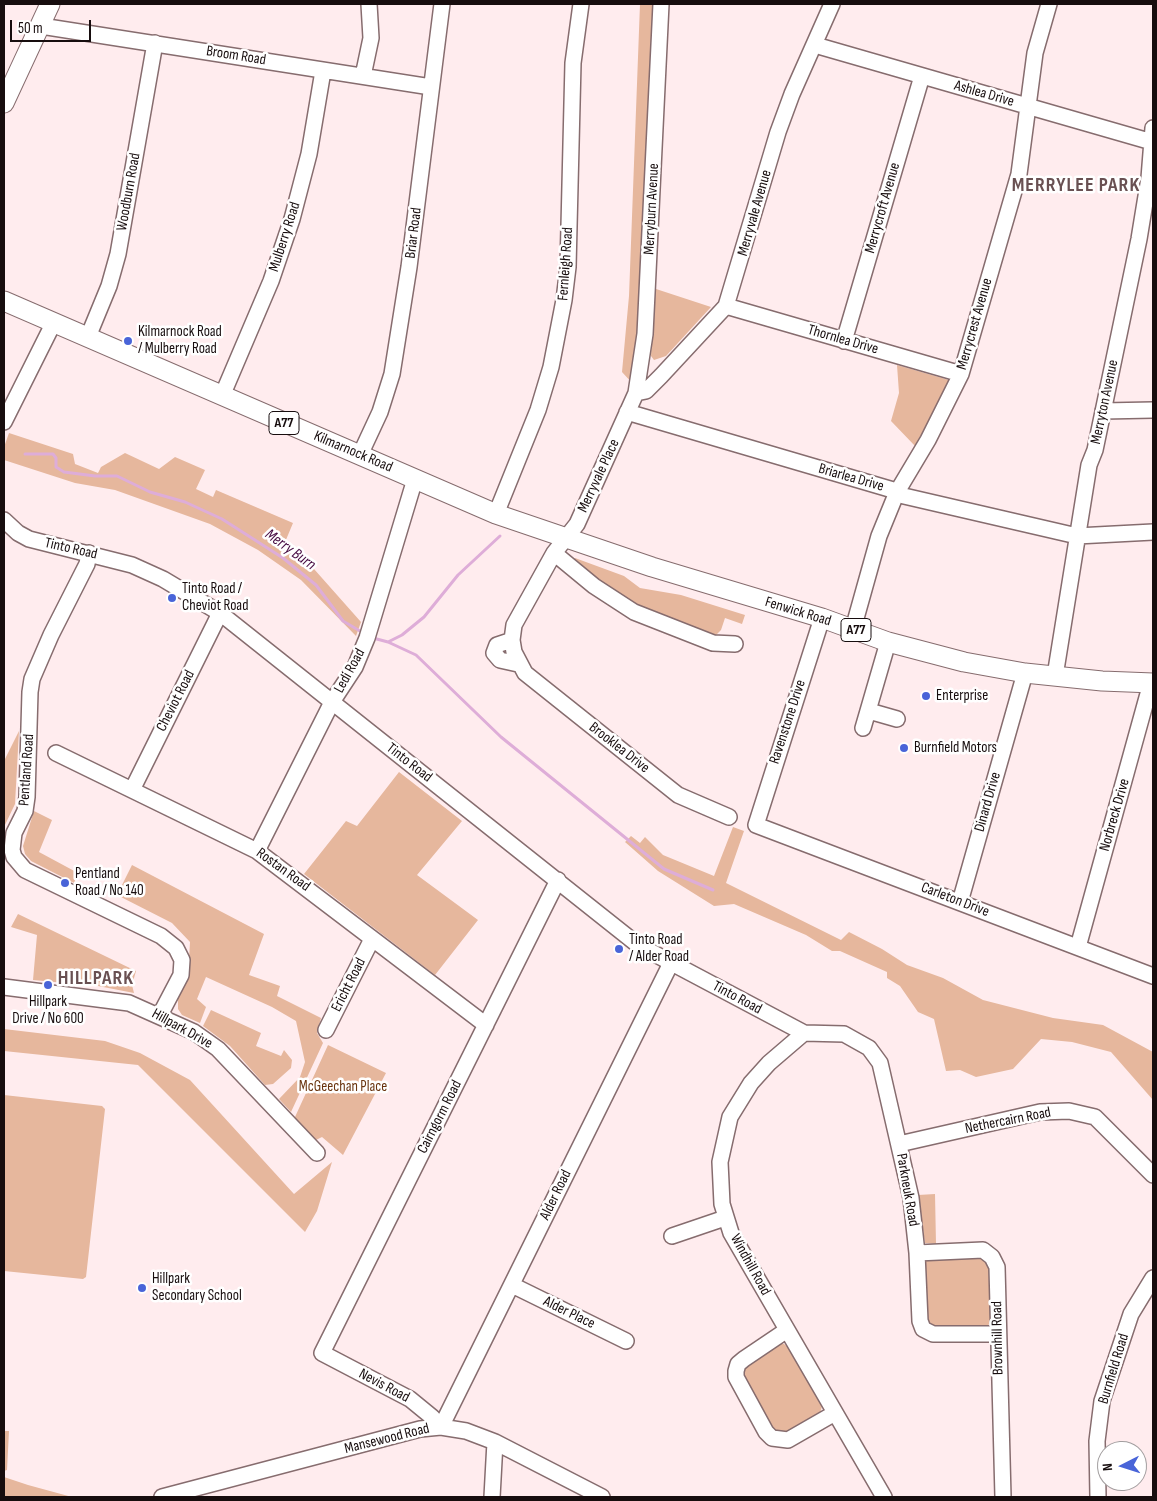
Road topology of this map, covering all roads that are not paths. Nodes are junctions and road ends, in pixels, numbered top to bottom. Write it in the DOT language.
graph roads {
  1 [pos="50,4"];
  2 [pos="370,4"];
  3 [pos="442,4"];
  4 [pos="580,4"];
  5 [pos="661,4"];
  6 [pos="832,4"];
  7 [pos="1049,4"];
  8 [pos="41,26"];
  9 [pos="155,43"];
  10 [pos="815,45"];
  11 [pos="323,71"];
  12 [pos="362,76"];
  13 [pos="922,76"];
  14 [pos="431,87"];
  15 [pos="4,103"];
  16 [pos="1027,106"];
  17 [pos="1153,135"];
  18 [pos="4,301"];
  19 [pos="726,306"];
  20 [pos="54,322"];
  21 [pos="88,337"];
  22 [pos="844,341"];
  23 [pos="961,374"];
  24 [pos="636,393"];
  25 [pos="222,396"];
  26 [pos="1103,410"];
  27 [pos="1153,410"];
  28 [pos="627,412"];
  29 [pos="4,422"];
  30 [pos="360,455"];
  31 [pos="415,479"];
  32 [pos="897,492"];
  33 [pos="496,514"];
  34 [pos="4,520"];
  35 [pos="1153,532"];
  36 [pos="1077,536"];
  37 [pos="566,537"];
  38 [pos="89,552"];
  39 [pos="554,553"];
  40 [pos="220,613"];
  41 [pos="822,618"];
  42 [pos="853,628"];
  43 [pos="888,642"];
  44 [pos="735,644"];
  45 [pos="1025,673"];
  46 [pos="1055,676"];
  47 [pos="1152,683"];
  48 [pos="332,702"];
  49 [pos="869,711"];
  50 [pos="897,719"];
  51 [pos="863,728"];
  52 [pos="56,753"];
  53 [pos="132,790"];
  54 [pos="729,817"];
  55 [pos="756,825"];
  56 [pos="257,851"];
  57 [pos="558,880"];
  58 [pos="960,902"];
  59 [pos="372,939"];
  60 [pos="1078,947"];
  61 [pos="671,963"];
  62 [pos="1153,976"];
  63 [pos="4,987"];
  64 [pos="160,1015"];
  65 [pos="486,1025"];
  66 [pos="326,1030"];
  67 [pos="804,1033"];
  68 [pos="899,1144"];
  69 [pos="317,1153"];
  70 [pos="1153,1175"];
  71 [pos="726,1218"];
  72 [pos="671,1236"];
  73 [pos="917,1253"];
  74 [pos="1153,1278"];
  75 [pos="512,1284"];
  76 [pos="787,1330"];
  77 [pos="998,1334"];
  78 [pos="626,1340"];
  79 [pos="322,1353"];
  80 [pos="835,1413"];
  81 [pos="441,1427"];
  82 [pos="495,1442"];
  83 [pos="162,1497"];
  84 [pos="492,1497"];
  85 [pos="602,1497"];
  86 [pos="884,1497"];
  87 [pos="1003,1497"];
  88 [pos="1098,1497"];
  1 -- 8 [label="main road"];
  2 -- 12 [label="street"];
  3 -- 14 [label="street, Briar Road"];
  4 -- 33 [label="street, Fernleigh Road"];
  5 -- 24 [label="street, Merryburn Avenue"];
  6 -- 10 [label="street, Merryvale Avenue"];
  7 -- 16 [label="street, Merrycrest Avenue"];
  8 -- 9 [label="street, Broom Road"];
  8 -- 15 [label="main road"];
  9 -- 11 [label="street, Broom Road"];
  9 -- 21 [label="street, Woodburn Road"];
  10 -- 13 [label="street, Ashlea Drive"];
  10 -- 19 [label="street, Merryvale Avenue"];
  11 -- 12 [label="street, Broom Road"];
  11 -- 25 [label="street, Mulberry Road"];
  12 -- 14 [label="street, Broom Road"];
  13 -- 16 [label="street, Ashlea Drive"];
  13 -- 22 [label="street, Merrycroft Avenue"];
  14 -- 30 [label="street, Briar Road"];
  16 -- 17 [label="street, Ashlea Drive"];
  16 -- 23 [label="street, Merrycrest Avenue"];
  17 -- 26 [label="street, Merryton Avenue"];
  18 -- 20 [label="main road, Kilmarnock Road / A77"];
  19 -- 22 [label="street, Thornlea Drive"];
  19 -- 24 [label="street, Merryvale Avenue"];
  20 -- 21 [label="main road, Kilmarnock Road / A77"];
  20 -- 29 [label="street"];
  21 -- 25 [label="main road, Kilmarnock Road / A77"];
  22 -- 23 [label="street, Thornlea Drive"];
  23 -- 32 [label="street, Merrycrest Avenue"];
  24 -- 28 [label="street, Merryburn Avenue"];
  25 -- 30 [label="main road, Kilmarnock Road / A77"];
  26 -- 27 [label="street"];
  26 -- 36 [label="street, Merryton Avenue"];
  28 -- 32 [label="street, Briarlea Drive"];
  28 -- 37 [label="street, Merryvale Place"];
  30 -- 31 [label="main road, Kilmarnock Road / A77"];
  31 -- 33 [label="main road, Kilmarnock Road / A77"];
  31 -- 48 [label="street, Ledi Road"];
  32 -- 36 [label="street, Briarlea Drive"];
  32 -- 42 [label="street, Merrycrest Avenue"];
  33 -- 37 [label="main road, Kilmarnock Road / A77"];
  34 -- 38 [label="street, Tinto Road"];
  35 -- 36 [label="street, Briarlea Drive"];
  36 -- 46 [label="street, Merryton Avenue"];
  37 -- 39 [label="street, Brooklea Drive"];
  37 -- 41 [label="main road, Fenwick Road / A77"];
  38 -- 40 [label="street, Tinto Road"];
  38 -- 64 [label="street, Pentland Road"];
  39 -- 44 [label="street"];
  39 -- 54 [label="street, Brooklea Drive"];
  40 -- 48 [label="street, Tinto Road"];
  40 -- 53 [label="street, Cheviot Road"];
  41 -- 42 [label="main road, Fenwick Road / A77"];
  41 -- 55 [label="street, Ravenstone Drive"];
  42 -- 43 [label="main road, Fenwick Road / A77"];
  43 -- 45 [label="main road, Fenwick Road / A77"];
  43 -- 49 [label="street"];
  45 -- 46 [label="main road, Fenwick Road / A77"];
  45 -- 58 [label="street, Dinard Drive"];
  46 -- 47 [label="main road, Fenwick Road / A77"];
  47 -- 60 [label="street, Norbreck Drive"];
  48 -- 56 [label="street, Ledi Road"];
  48 -- 57 [label="street, Tinto Road"];
  49 -- 50 [label="street"];
  49 -- 51 [label="street"];
  52 -- 53 [label="street, Rostan Road"];
  53 -- 56 [label="street, Rostan Road"];
  55 -- 58 [label="street, Carleton Drive"];
  56 -- 59 [label="street, Rostan Road"];
  57 -- 61 [label="street, Tinto Road"];
  57 -- 65 [label="street, Cairngorm Road"];
  58 -- 60 [label="street, Carleton Drive"];
  59 -- 65 [label="street, Rostan Road"];
  59 -- 66 [label="street, Ericht Road"];
  60 -- 62 [label="street, Carleton Drive"];
  61 -- 67 [label="street, Tinto Road"];
  61 -- 75 [label="street, Alder Road"];
  63 -- 64 [label="street, Hillpark Drive"];
  64 -- 69 [label="street, Hillpark Drive"];
  65 -- 79 [label="street, Cairngorm Road"];
  67 -- 68 [label="street, Parkneuk Road"];
  67 -- 71 [label="street, Windhill Road"];
  68 -- 70 [label="street, Nethercairn Road"];
  68 -- 73 [label="street, Parkneuk Road"];
  71 -- 72 [label="street"];
  71 -- 76 [label="street, Windhill Road"];
  73 -- 77 [label="street, Parkneuk Road"];
  73 -- 77 [label="street, Brownhill Road"];
  74 -- 88 [label="street, Burnfield Road"];
  75 -- 78 [label="street, Alder Place"];
  75 -- 81 [label="street, Alder Road"];
  76 -- 80 [label="street, Windhill Road"];
  76 -- 80 [label="street"];
  77 -- 87 [label="street, Brownhill Road"];
  79 -- 81 [label="street, Nevis Road"];
  80 -- 86 [label="street, Windhill Road"];
  81 -- 82 [label="street, Mansewood Road"];
  81 -- 83 [label="street, Mansewood Road"];
  82 -- 84 [label="street"];
  82 -- 85 [label="street, Mansewood Road"];
}
